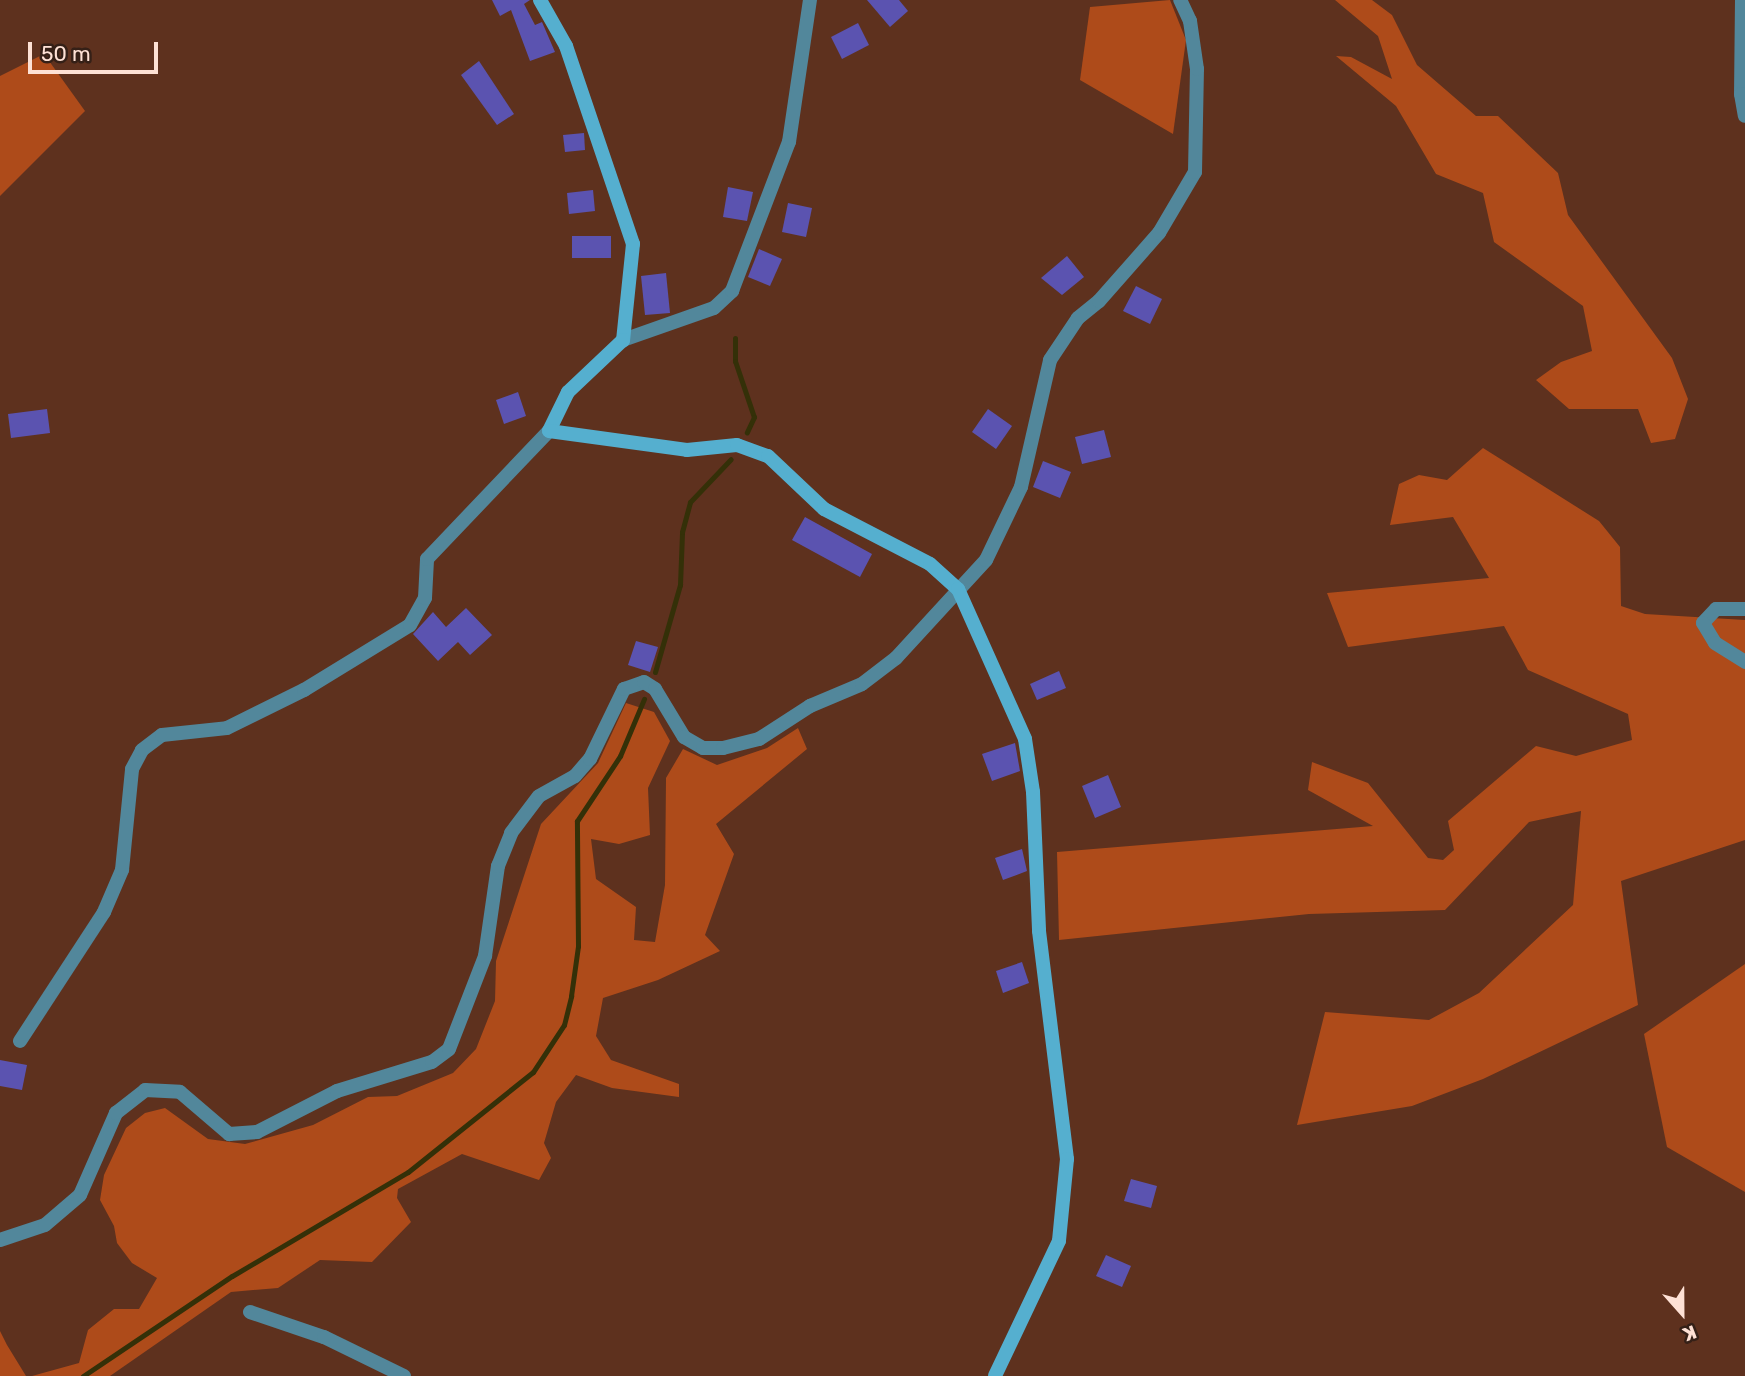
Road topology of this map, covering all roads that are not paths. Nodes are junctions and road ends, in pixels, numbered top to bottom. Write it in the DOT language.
graph roads {
  1 [pos="540,0"];
  2 [pos="810,0"];
  3 [pos="1180,0"];
  4 [pos="1742,0"];
  5 [pos="1745,116"];
  6 [pos="623,340"];
  7 [pos="549,431"];
  8 [pos="958,589"];
  9 [pos="1745,609"];
  10 [pos="1745,662"];
  11 [pos="20,1041"];
  12 [pos="0,1240"];
  13 [pos="250,1312"];
  14 [pos="404,1376"];
  15 [pos="995,1376"];
  1 -- 6 [label="street"];
  2 -- 6 [label="street"];
  3 -- 8 [label="street"];
  4 -- 5 [label="street"];
  6 -- 7 [label="street"];
  7 -- 8 [label="street"];
  7 -- 11 [label="street"];
  8 -- 12 [label="street"];
  8 -- 15 [label="street"];
  9 -- 10 [label="street"];
  13 -- 14 [label="street"];
}
